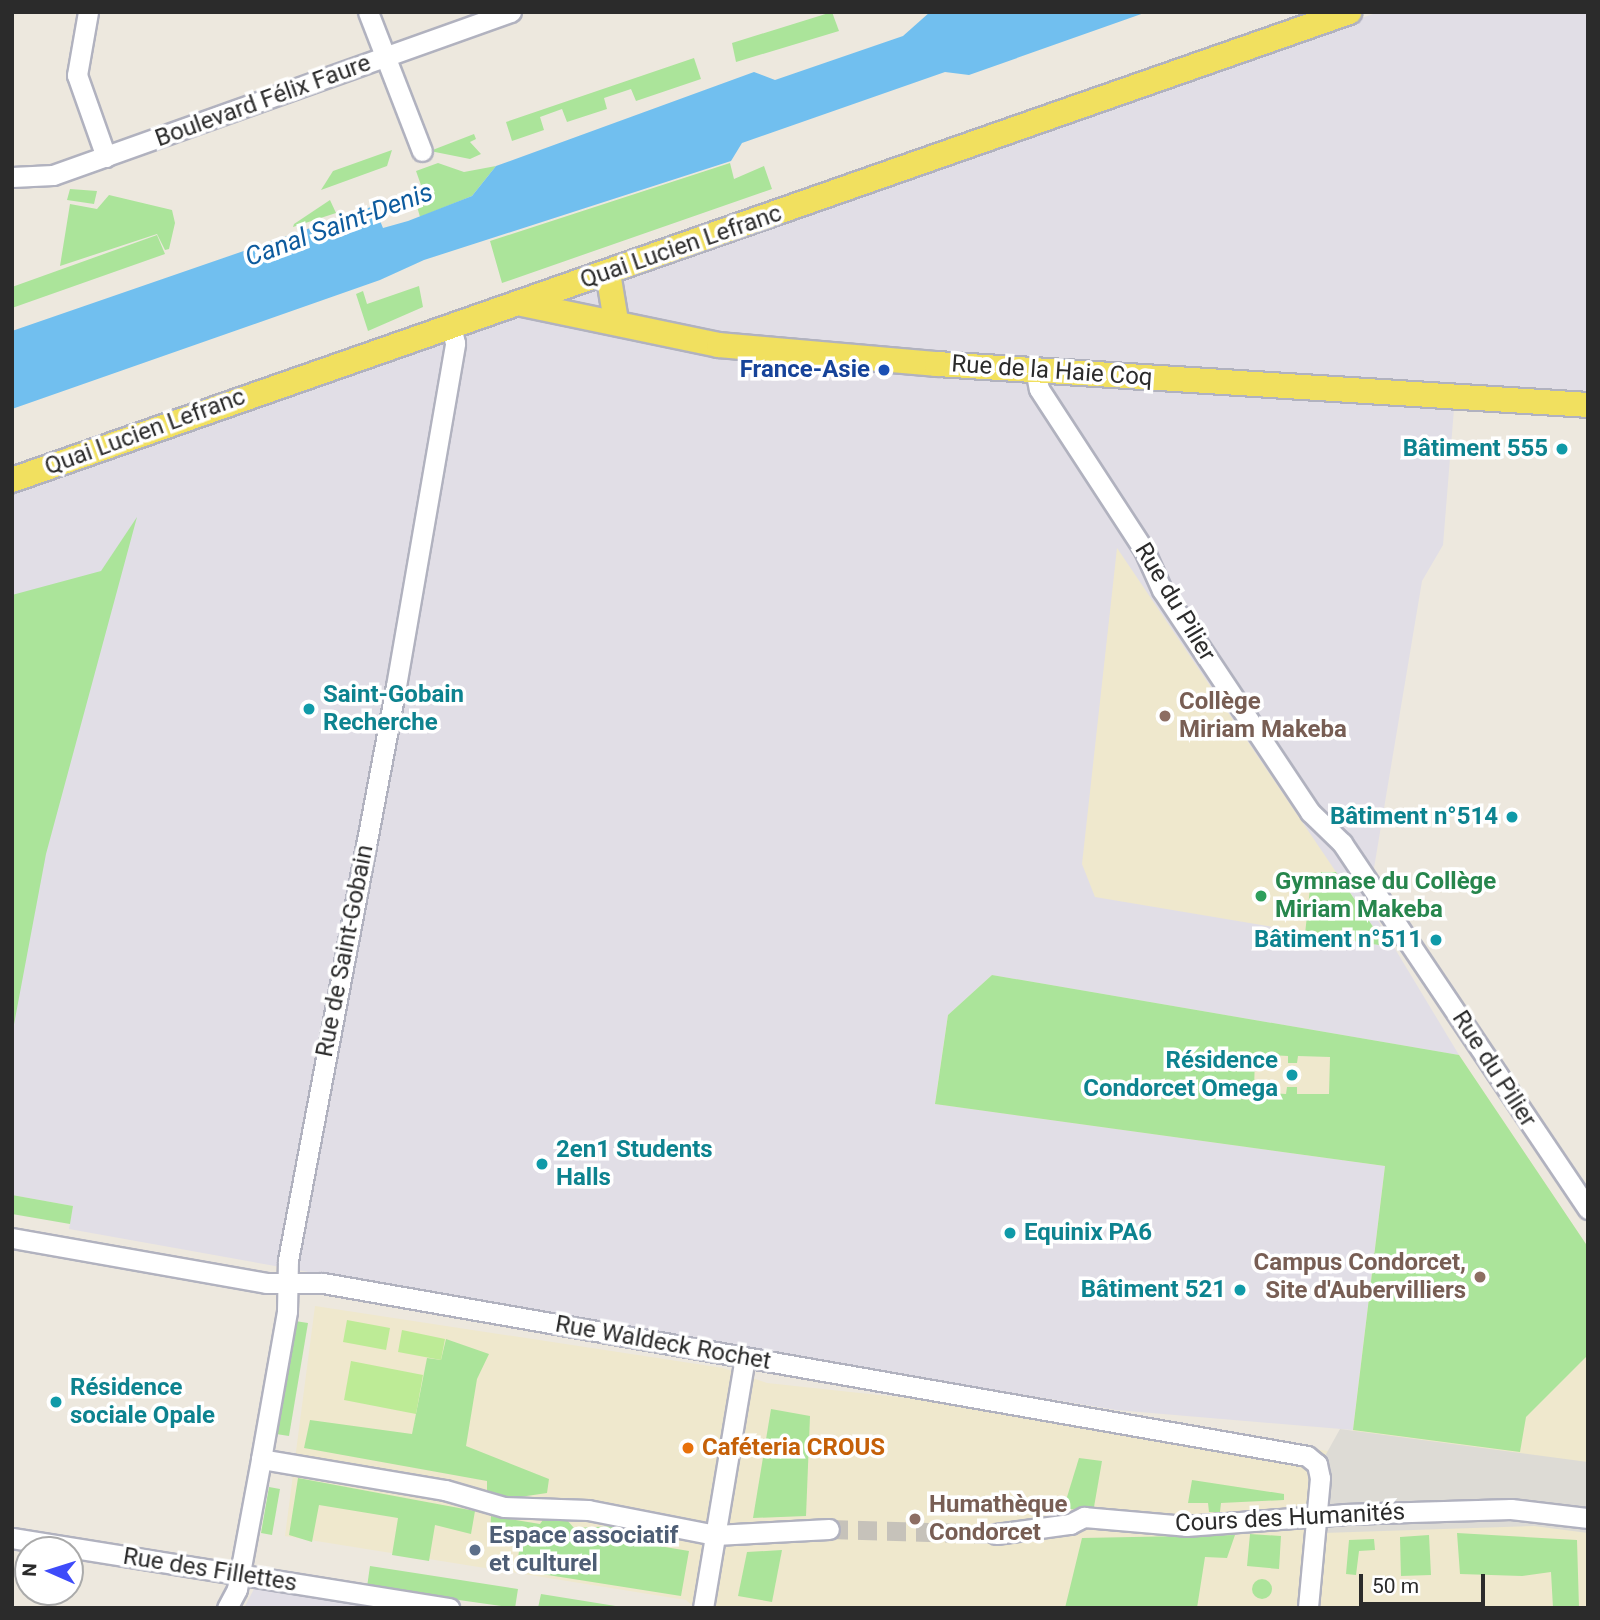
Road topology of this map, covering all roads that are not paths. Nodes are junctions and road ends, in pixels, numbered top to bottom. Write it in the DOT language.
graph roads {
  1 [pos="88,12"];
  2 [pos="368,12"];
  3 [pos="511,12"];
  4 [pos="1349,12"];
  5 [pos="469,20"];
  6 [pos="384,58"];
  7 [pos="422,151"];
  8 [pos="106,157"];
  9 [pos="12,177"];
  10 [pos="608,274"];
  11 [pos="521,304"];
  12 [pos="616,321"];
  13 [pos="451,326"];
  14 [pos="1035,369"];
  15 [pos="1588,405"];
  16 [pos="12,480"];
  17 [pos="1588,1209"];
  18 [pos="12,1238"];
  19 [pos="288,1284"];
  20 [pos="745,1357"];
  21 [pos="261,1459"];
  22 [pos="1316,1518"];
  23 [pos="1588,1518"];
  24 [pos="829,1529"];
  25 [pos="996,1534"];
  26 [pos="715,1535"];
  27 [pos="12,1538"];
  28 [pos="240,1575"];
  29 [pos="227,1608"];
  30 [pos="449,1608"];
  31 [pos="703,1608"];
  32 [pos="1308,1608"];
  1 -- 8 [label="street"];
  2 -- 6 [label="street"];
  3 -- 5 [label="street, Boulevard Félix Faure"];
  4 -- 10 [label="main road, Quai Lucien Lefranc"];
  5 -- 6 [label="street, Boulevard Félix Faure"];
  6 -- 7 [label="street"];
  6 -- 8 [label="street, Boulevard Félix Faure"];
  8 -- 9 [label="street, Boulevard Félix Faure"];
  10 -- 11 [label="main road, Quai Lucien Lefranc"];
  10 -- 12 [label="main road"];
  11 -- 12 [label="main road, Rue de la Haie Coq"];
  11 -- 13 [label="main road, Quai Lucien Lefranc"];
  12 -- 14 [label="main road, Rue de la Haie Coq"];
  13 -- 16 [label="main road, Quai Lucien Lefranc"];
  13 -- 19 [label="street, Rue de Saint-Gobain"];
  14 -- 15 [label="main road, Rue de la Haie Coq"];
  14 -- 17 [label="street, Rue du Pilier"];
  18 -- 19 [label="street, Rue Waldeck Rochet"];
  19 -- 20 [label="street, Rue Waldeck Rochet"];
  19 -- 21 [label="street, Rue de Saint-Gobain"];
  20 -- 22 [label="street, Rue Waldeck Rochet"];
  20 -- 26 [label="street"];
  21 -- 26 [label="street"];
  21 -- 28 [label="street, Rue de Saint-Gobain"];
  22 -- 23 [label="street, Cours des Humanités"];
  22 -- 25 [label="street, Cours des Humanités"];
  22 -- 32 [label="street"];
  24 -- 26 [label="street"];
  26 -- 31 [label="street"];
  27 -- 28 [label="street, Rue des Fillettes"];
  28 -- 29 [label="street, Rue de Saint-Gobain"];
  28 -- 30 [label="street, Rue des Fillettes"];
}
